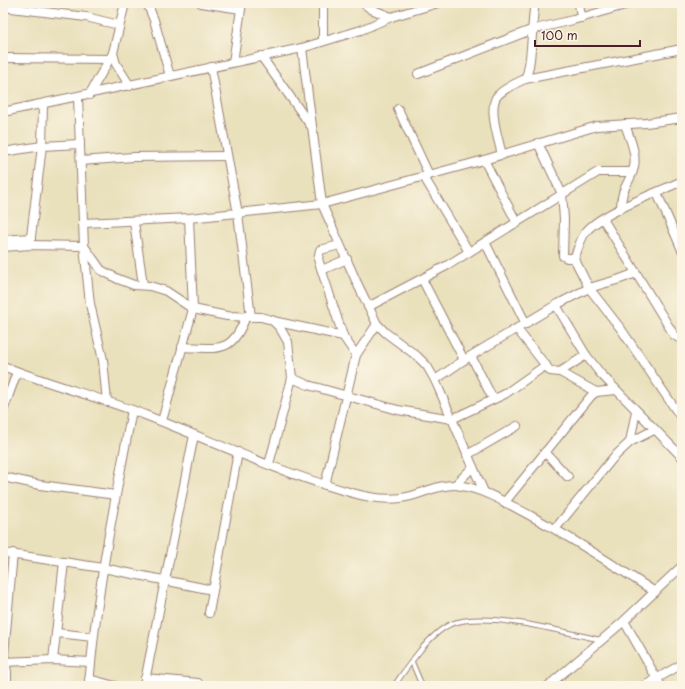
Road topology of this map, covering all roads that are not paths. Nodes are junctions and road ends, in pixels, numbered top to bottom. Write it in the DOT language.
graph roads {
  1 [pos="125,3"];
  2 [pos="147,3"];
  3 [pos="201,3"];
  4 [pos="322,3"];
  5 [pos="363,3"];
  6 [pos="438,3"];
  7 [pos="535,3"];
  8 [pos="579,3"];
  9 [pos="632,3"];
  10 [pos="241,6"];
  11 [pos="3,7"];
  12 [pos="412,7"];
  13 [pos="391,17"];
  14 [pos="581,18"];
  15 [pos="119,25"];
  16 [pos="531,30"];
  17 [pos="323,40"];
  18 [pos="302,48"];
  19 [pos="682,49"];
  20 [pos="111,56"];
  21 [pos="261,56"];
  22 [pos="3,58"];
  23 [pos="233,62"];
  24 [pos="211,67"];
  25 [pos="418,74"];
  26 [pos="170,76"];
  27 [pos="525,79"];
  28 [pos="130,86"];
  29 [pos="89,95"];
  30 [pos="78,97"];
  31 [pos="43,105"];
  32 [pos="398,109"];
  33 [pos="3,112"];
  34 [pos="682,118"];
  35 [pos="625,124"];
  36 [pos="311,127"];
  37 [pos="538,143"];
  38 [pos="80,144"];
  39 [pos="42,146"];
  40 [pos="3,152"];
  41 [pos="226,156"];
  42 [pos="502,156"];
  43 [pos="484,160"];
  44 [pos="81,161"];
  45 [pos="632,172"];
  46 [pos="426,176"];
  47 [pos="682,181"];
  48 [pos="657,193"];
  49 [pos="562,194"];
  50 [pos="322,204"];
  51 [pos="621,208"];
  52 [pos="238,214"];
  53 [pos="189,218"];
  54 [pos="603,220"];
  55 [pos="134,222"];
  56 [pos="84,223"];
  57 [pos="516,223"];
  58 [pos="3,240"];
  59 [pos="30,242"];
  60 [pos="485,242"];
  61 [pos="340,245"];
  62 [pos="84,246"];
  63 [pos="3,247"];
  64 [pos="682,250"];
  65 [pos="469,252"];
  66 [pos="574,258"];
  67 [pos="347,259"];
  68 [pos="322,270"];
  69 [pos="636,273"];
  70 [pos="422,279"];
  71 [pos="143,285"];
  72 [pos="589,288"];
  73 [pos="556,305"];
  74 [pos="368,307"];
  75 [pos="194,309"];
  76 [pos="249,316"];
  77 [pos="272,320"];
  78 [pos="377,324"];
  79 [pos="526,324"];
  80 [pos="517,329"];
  81 [pos="343,336"];
  82 [pos="682,340"];
  83 [pos="182,347"];
  84 [pos="356,355"];
  85 [pos="586,355"];
  86 [pos="468,358"];
  87 [pos="546,365"];
  88 [pos="3,366"];
  89 [pos="17,372"];
  90 [pos="560,372"];
  91 [pos="292,378"];
  92 [pos="435,380"];
  93 [pos="616,390"];
  94 [pos="596,392"];
  95 [pos="346,395"];
  96 [pos="493,399"];
  97 [pos="106,402"];
  98 [pos="132,410"];
  99 [pos="3,411"];
  100 [pos="636,411"];
  101 [pos="682,419"];
  102 [pos="452,420"];
  103 [pos="162,421"];
  104 [pos="517,426"];
  105 [pos="654,430"];
  106 [pos="194,434"];
  107 [pos="630,442"];
  108 [pos="238,452"];
  109 [pos="545,452"];
  110 [pos="467,455"];
  111 [pos="682,457"];
  112 [pos="269,464"];
  113 [pos="472,467"];
  114 [pos="568,477"];
  115 [pos="3,478"];
  116 [pos="325,485"];
  117 [pos="455,485"];
  118 [pos="484,492"];
  119 [pos="116,495"];
  120 [pos="504,503"];
  121 [pos="555,529"];
  122 [pos="3,553"];
  123 [pos="13,553"];
  124 [pos="64,562"];
  125 [pos="682,566"];
  126 [pos="103,568"];
  127 [pos="164,582"];
  128 [pos="212,590"];
  129 [pos="655,592"];
  130 [pos="209,613"];
  131 [pos="624,621"];
  132 [pos="57,632"];
  133 [pos="93,637"];
  134 [pos="601,640"];
  135 [pos="53,660"];
  136 [pos="4,662"];
  137 [pos="90,662"];
  138 [pos="412,662"];
  139 [pos="682,664"];
  140 [pos="145,682"];
  141 [pos="659,682"];
  142 [pos="89,683"];
  143 [pos="198,683"];
  144 [pos="7,686"];
  145 [pos="115,686"];
  146 [pos="394,686"];
  147 [pos="422,686"];
  148 [pos="548,686"];
  149 [pos="644,686"];
  1 -- 15 [label="street"];
  2 -- 26 [label="street"];
  3 -- 10 [label="street"];
  4 -- 17 [label="street"];
  5 -- 13 [label="street"];
  6 -- 12 [label="street"];
  7 -- 16 [label="street"];
  8 -- 14 [label="street"];
  9 -- 14 [label="street"];
  10 -- 23 [label="street"];
  11 -- 15 [label="street"];
  12 -- 13 [label="street"];
  13 -- 17 [label="street"];
  14 -- 16 [label="street"];
  15 -- 20 [label="street"];
  16 -- 25 [label="street"];
  16 -- 27 [label="street"];
  17 -- 18 [label="street"];
  18 -- 21 [label="street"];
  18 -- 36 [label="street"];
  19 -- 27 [label="street"];
  20 -- 22 [label="street"];
  20 -- 28 [label="street"];
  20 -- 29 [label="street"];
  21 -- 23 [label="street"];
  21 -- 36 [label="street"];
  23 -- 24 [label="street"];
  24 -- 26 [label="street"];
  24 -- 41 [label="street"];
  26 -- 28 [label="street"];
  27 -- 42 [label="street"];
  28 -- 29 [label="street"];
  29 -- 30 [label="street"];
  30 -- 31 [label="street"];
  30 -- 38 [label="street"];
  31 -- 33 [label="street"];
  31 -- 39 [label="street"];
  32 -- 46 [label="street"];
  34 -- 35 [label="street"];
  35 -- 37 [label="street"];
  35 -- 45 [label="street"];
  36 -- 50 [label="street"];
  37 -- 42 [label="street"];
  37 -- 49 [label="street"];
  38 -- 39 [label="street"];
  38 -- 44 [label="street"];
  39 -- 40 [label="street"];
  39 -- 59 [label="street"];
  41 -- 44 [label="street"];
  41 -- 52 [label="street"];
  42 -- 43 [label="street"];
  43 -- 46 [label="street"];
  43 -- 57 [label="street"];
  44 -- 56 [label="street"];
  45 -- 49 [label="street"];
  45 -- 51 [label="street"];
  46 -- 50 [label="street"];
  46 -- 65 [label="street"];
  47 -- 48 [label="street"];
  48 -- 51 [label="street"];
  48 -- 64 [label="street"];
  49 -- 57 [label="street"];
  49 -- 66 [label="street"];
  50 -- 52 [label="street"];
  50 -- 61 [label="street"];
  51 -- 54 [label="street"];
  52 -- 53 [label="street"];
  52 -- 76 [label="street"];
  53 -- 55 [label="street"];
  53 -- 75 [label="street"];
  54 -- 66 [label="street"];
  54 -- 69 [label="street"];
  55 -- 56 [label="street"];
  55 -- 71 [label="street"];
  56 -- 62 [label="street"];
  57 -- 60 [label="street"];
  58 -- 59 [label="street"];
  59 -- 62 [label="street"];
  59 -- 63 [label="street"];
  60 -- 65 [label="street"];
  60 -- 79 [label="street"];
  61 -- 67 [label="street"];
  61 -- 68 [label="street"];
  62 -- 71 [label="street"];
  62 -- 97 [label="street"];
  65 -- 70 [label="street"];
  66 -- 72 [label="street"];
  67 -- 68 [label="street"];
  67 -- 74 [label="street"];
  68 -- 81 [label="street"];
  69 -- 72 [label="street"];
  69 -- 82 [label="street"];
  70 -- 74 [label="street"];
  70 -- 86 [label="street"];
  71 -- 75 [label="street"];
  72 -- 73 [label="street"];
  72 -- 101 [label="street"];
  73 -- 79 [label="street"];
  73 -- 85 [label="street"];
  74 -- 78 [label="street"];
  75 -- 76 [label="street"];
  75 -- 83 [label="street"];
  76 -- 77 [label="street"];
  76 -- 83 [label="street"];
  77 -- 81 [label="street"];
  77 -- 91 [label="street"];
  78 -- 84 [label="street"];
  78 -- 92 [label="street"];
  79 -- 80 [label="street"];
  80 -- 86 [label="street"];
  80 -- 87 [label="street"];
  81 -- 84 [label="street"];
  83 -- 103 [label="street"];
  84 -- 95 [label="street"];
  85 -- 90 [label="street"];
  85 -- 93 [label="street"];
  86 -- 92 [label="street"];
  86 -- 96 [label="street"];
  87 -- 90 [label="street"];
  87 -- 96 [label="street"];
  88 -- 89 [label="street"];
  89 -- 97 [label="street"];
  89 -- 99 [label="street"];
  90 -- 94 [label="street"];
  91 -- 95 [label="street"];
  91 -- 112 [label="street"];
  92 -- 102 [label="street"];
  93 -- 94 [label="street"];
  93 -- 100 [label="street"];
  94 -- 109 [label="street"];
  95 -- 102 [label="street"];
  95 -- 116 [label="street"];
  96 -- 102 [label="street"];
  97 -- 98 [label="street"];
  98 -- 103 [label="street"];
  98 -- 119 [label="street"];
  100 -- 105 [label="street"];
  100 -- 107 [label="street"];
  102 -- 110 [label="street"];
  103 -- 106 [label="street"];
  104 -- 110 [label="street"];
  105 -- 107 [label="street"];
  105 -- 111 [label="street"];
  106 -- 108 [label="street"];
  106 -- 127 [label="street"];
  107 -- 121 [label="street"];
  108 -- 112 [label="street"];
  108 -- 128 [label="street"];
  109 -- 114 [label="street"];
  109 -- 120 [label="street"];
  110 -- 113 [label="street"];
  112 -- 116 [label="street"];
  113 -- 117 [label="street"];
  113 -- 118 [label="street"];
  115 -- 119 [label="street"];
  116 -- 117 [label="street"];
  117 -- 118 [label="street"];
  118 -- 120 [label="street"];
  119 -- 126 [label="street"];
  120 -- 121 [label="street"];
  121 -- 129 [label="street"];
  122 -- 123 [label="street"];
  123 -- 124 [label="street"];
  123 -- 136 [label="street"];
  124 -- 126 [label="street"];
  124 -- 132 [label="street"];
  125 -- 129 [label="street"];
  126 -- 127 [label="street"];
  126 -- 133 [label="street"];
  127 -- 128 [label="street"];
  127 -- 140 [label="street"];
  128 -- 130 [label="street"];
  129 -- 131 [label="street"];
  131 -- 134 [label="street"];
  131 -- 141 [label="street"];
  132 -- 133 [label="street"];
  132 -- 135 [label="street"];
  133 -- 137 [label="street"];
  134 -- 138 [label="lane"];
  134 -- 148 [label="street"];
  135 -- 136 [label="street"];
  135 -- 137 [label="street"];
  136 -- 144 [label="street"];
  137 -- 142 [label="street"];
  138 -- 146 [label="lane"];
  138 -- 147 [label="lane"];
  139 -- 141 [label="street"];
  140 -- 143 [label="street"];
  141 -- 149 [label="street"];
  142 -- 145 [label="street"];
}
